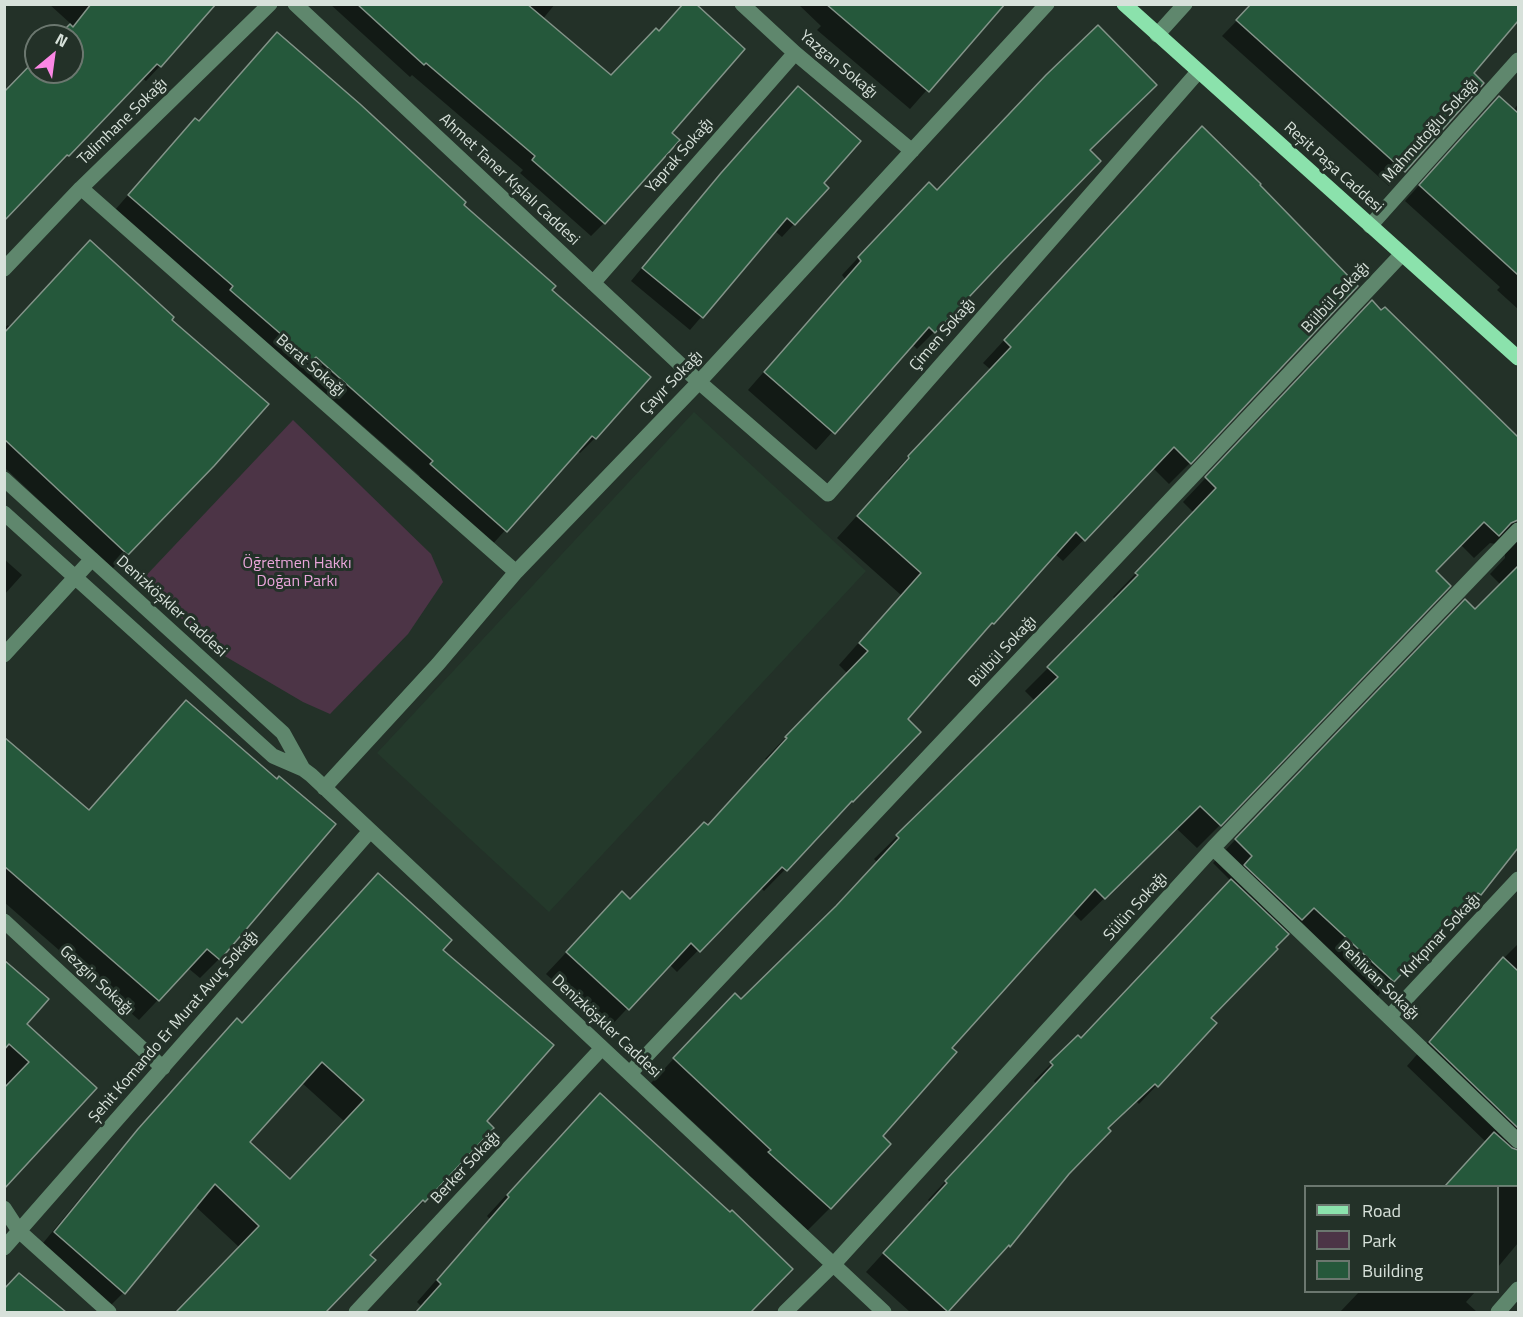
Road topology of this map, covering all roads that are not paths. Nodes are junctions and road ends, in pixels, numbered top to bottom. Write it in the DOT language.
graph roads {
  1 [pos="270,4"];
  2 [pos="295,4"];
  3 [pos="742,4"];
  4 [pos="1047,4"];
  5 [pos="1124,4"];
  6 [pos="1185,4"];
  7 [pos="1157,35"];
  8 [pos="795,52"];
  9 [pos="1518,60"];
  10 [pos="1198,72"];
  11 [pos="912,151"];
  12 [pos="81,188"];
  13 [pos="1370,226"];
  14 [pos="1402,254"];
  15 [pos="4,269"];
  16 [pos="593,283"];
  17 [pos="1518,358"];
  18 [pos="699,382"];
  19 [pos="5,481"];
  20 [pos="4,513"];
  21 [pos="1518,530"];
  22 [pos="92,558"];
  23 [pos="516,572"];
  24 [pos="75,577"];
  25 [pos="4,655"];
  26 [pos="303,769"];
  27 [pos="324,788"];
  28 [pos="370,831"];
  29 [pos="1213,848"];
  30 [pos="1518,879"];
  31 [pos="4,921"];
  32 [pos="1389,1017"];
  33 [pos="602,1048"];
  34 [pos="163,1068"];
  35 [pos="630,1073"];
  36 [pos="1518,1141"];
  37 [pos="4,1208"];
  38 [pos="19,1231"];
  39 [pos="4,1248"];
  40 [pos="833,1265"];
  41 [pos="1518,1288"];
  42 [pos="109,1312"];
  43 [pos="356,1312"];
  44 [pos="785,1312"];
  45 [pos="884,1312"];
  46 [pos="1498,1312"];
  1 -- 12 [label="street, Talimhane Sokağı"];
  2 -- 16 [label="street, Ahmet Taner Kışlalı Caddesi"];
  3 -- 8 [label="street, Yazgan Sokağı"];
  4 -- 11 [label="street, Çayır Sokağı"];
  5 -- 7 [label="main road, Reşit Paşa Caddesi"];
  6 -- 7 [label="street"];
  7 -- 10 [label="main road, Reşit Paşa Caddesi"];
  8 -- 11 [label="street, Yazgan Sokağı"];
  8 -- 16 [label="street, Yaprak Sokağı"];
  9 -- 13 [label="street, Mahmutoğlu Sokağı"];
  10 -- 13 [label="main road, Reşit Paşa Caddesi"];
  10 -- 18 [label="street, Çimen Sokağı"];
  11 -- 18 [label="street, Çayır Sokağı"];
  12 -- 15 [label="street, Talimhane Sokağı"];
  12 -- 23 [label="street, Berat Sokağı"];
  13 -- 14 [label="main road, Reşit Paşa Caddesi"];
  14 -- 17 [label="main road, Reşit Paşa Caddesi"];
  14 -- 35 [label="street, Bülbül Sokağı"];
  16 -- 18 [label="street, Ahmet Taner Kışlalı Caddesi"];
  18 -- 23 [label="street, Çayır Sokağı"];
  19 -- 22 [label="street, Denizköşkler Caddesi"];
  20 -- 24 [label="street, Denizköşkler Caddesi"];
  21 -- 29 [label="street, Sülün Sokağı"];
  22 -- 24 [label="street"];
  22 -- 26 [label="street, Denizköşkler Caddesi"];
  23 -- 27 [label="street, Çayır Sokağı"];
  24 -- 25 [label="street"];
  24 -- 26 [label="street, Denizköşkler Caddesi"];
  26 -- 27 [label="street, Denizköşkler Caddesi"];
  27 -- 28 [label="street, Denizköşkler Caddesi"];
  28 -- 33 [label="street, Denizköşkler Caddesi"];
  28 -- 34 [label="street, Şehit Komando Er Murat Avuç Sokağı"];
  29 -- 32 [label="street, Pehlivan Sokağı"];
  29 -- 40 [label="street, Sülün Sokağı"];
  30 -- 32 [label="street, Kırkpınar Sokağı"];
  31 -- 34 [label="street, Gezgin Sokağı"];
  32 -- 36 [label="street, Pehlivan Sokağı"];
  33 -- 35 [label="street, Denizköşkler Caddesi"];
  33 -- 43 [label="street, Berker Sokağı"];
  34 -- 38 [label="street, Şehit Komando Er Murat Avuç Sokağı"];
  35 -- 40 [label="street, Denizköşkler Caddesi"];
  37 -- 38 [label="street"];
  38 -- 39 [label="street, Şehit Komando Er Murat Avuç Sokağı"];
  38 -- 42 [label="street"];
  40 -- 44 [label="street, Sülün Sokağı"];
  40 -- 45 [label="street, Denizköşkler Caddesi"];
  41 -- 46 [label="street"];
}
